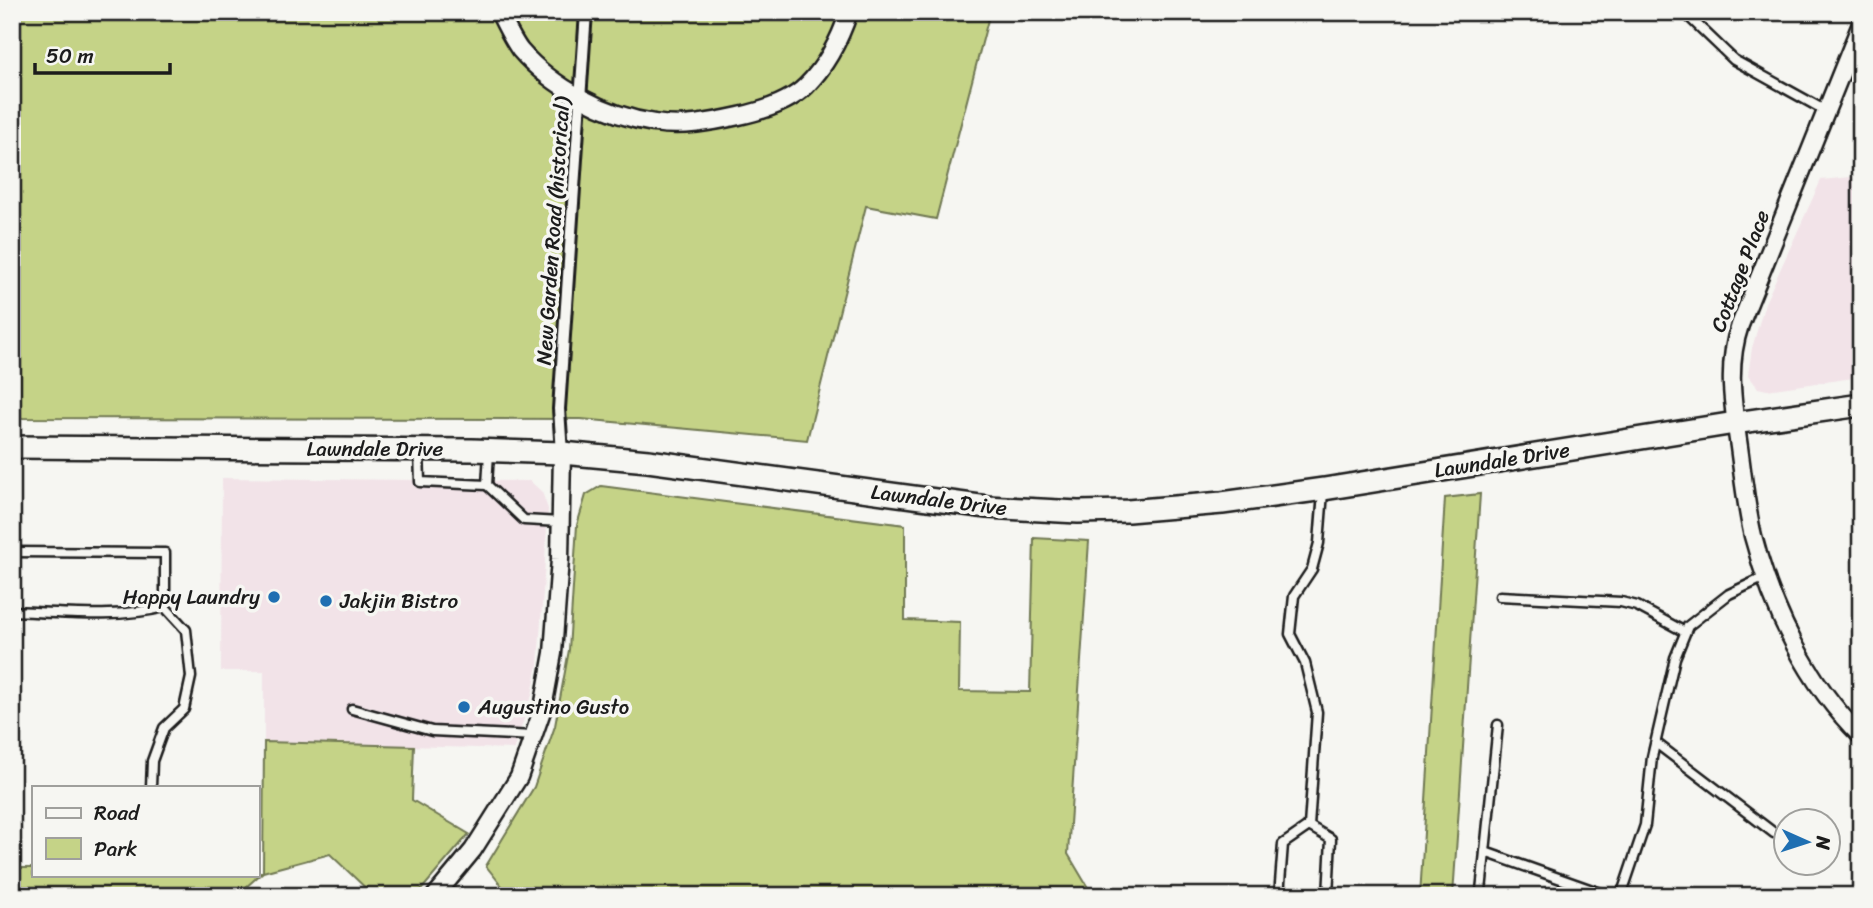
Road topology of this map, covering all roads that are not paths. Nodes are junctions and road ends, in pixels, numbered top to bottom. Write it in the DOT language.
graph roads {
  1 [pos="499,12"];
  2 [pos="586,12"];
  3 [pos="849,12"];
  4 [pos="1684,12"];
  5 [pos="1861,24"];
  6 [pos="582,98"];
  7 [pos="1826,111"];
  8 [pos="1861,405"];
  9 [pos="1735,422"];
  10 [pos="12,447"];
  11 [pos="419,449"];
  12 [pos="489,450"];
  13 [pos="562,453"];
  14 [pos="487,485"];
  15 [pos="1324,489"];
  16 [pos="560,522"];
  17 [pos="12,552"];
  18 [pos="1765,577"];
  19 [pos="1500,596"];
  20 [pos="165,607"];
  21 [pos="12,611"];
  22 [pos="1685,632"];
  23 [pos="352,709"];
  24 [pos="1498,725"];
  25 [pos="533,736"];
  26 [pos="1861,736"];
  27 [pos="1656,743"];
  28 [pos="151,786"];
  29 [pos="1309,826"];
  30 [pos="1772,831"];
  31 [pos="1485,852"];
  32 [pos="1481,891"];
  33 [pos="435,896"];
  34 [pos="1279,896"];
  35 [pos="1328,896"];
  36 [pos="1609,896"];
  37 [pos="1621,896"];
  1 -- 6 [label="street"];
  2 -- 6 [label="street, New Garden Road (historical)"];
  3 -- 6 [label="street"];
  4 -- 7 [label="lane"];
  5 -- 7 [label="street, Cottage Place"];
  6 -- 13 [label="street, New Garden Road (historical)"];
  7 -- 9 [label="street, Cottage Place"];
  8 -- 9 [label="main road, Lawndale Drive"];
  9 -- 15 [label="main road, Lawndale Drive"];
  9 -- 18 [label="street, Cottage Place"];
  10 -- 11 [label="main road, Lawndale Drive"];
  11 -- 12 [label="main road, Lawndale Drive"];
  11 -- 14 [label="lane"];
  12 -- 13 [label="main road, Lawndale Drive"];
  12 -- 14 [label="lane"];
  13 -- 15 [label="main road, Lawndale Drive"];
  13 -- 16 [label="street"];
  14 -- 16 [label="lane"];
  15 -- 29 [label="lane"];
  16 -- 25 [label="street"];
  17 -- 20 [label="lane"];
  18 -- 22 [label="lane"];
  18 -- 26 [label="street, Cottage Place"];
  19 -- 22 [label="lane"];
  20 -- 21 [label="lane"];
  20 -- 28 [label="lane"];
  22 -- 27 [label="lane"];
  23 -- 25 [label="lane"];
  24 -- 31 [label="lane"];
  25 -- 33 [label="street"];
  27 -- 30 [label="lane"];
  27 -- 37 [label="lane"];
  29 -- 34 [label="lane"];
  29 -- 35 [label="lane"];
  31 -- 32 [label="lane"];
  31 -- 36 [label="lane"];
}
